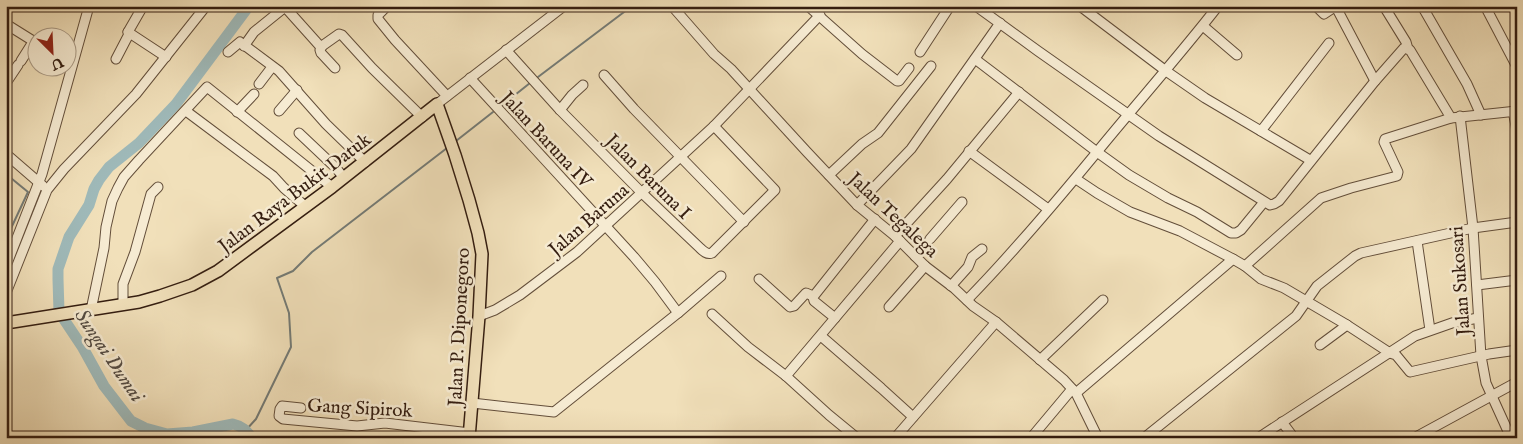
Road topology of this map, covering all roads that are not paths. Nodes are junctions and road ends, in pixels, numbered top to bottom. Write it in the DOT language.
graph roads {
  1 [pos="89,6"];
  2 [pos="143,6"];
  3 [pos="206,6"];
  4 [pos="388,6"];
  5 [pos="672,6"];
  6 [pos="808,6"];
  7 [pos="950,6"];
  8 [pos="976,6"];
  9 [pos="1080,6"];
  10 [pos="1218,6"];
  11 [pos="1316,6"];
  12 [pos="1422,6"];
  13 [pos="1485,6"];
  14 [pos="558,8"];
  15 [pos="1385,8"];
  16 [pos="820,15"];
  17 [pos="1000,23"];
  18 [pos="6,24"];
  19 [pos="1203,26"];
  20 [pos="128,32"];
  21 [pos="28,38"];
  22 [pos="78,40"];
  23 [pos="1329,43"];
  24 [pos="244,46"];
  25 [pos="322,46"];
  26 [pos="1408,49"];
  27 [pos="506,50"];
  28 [pos="28,52"];
  29 [pos="228,52"];
  30 [pos="920,52"];
  31 [pos="1237,56"];
  32 [pos="166,57"];
  33 [pos="116,59"];
  34 [pos="975,59"];
  35 [pos="932,66"];
  36 [pos="272,67"];
  37 [pos="1517,67"];
  38 [pos="335,68"];
  39 [pos="909,68"];
  40 [pos="1166,71"];
  41 [pos="604,75"];
  42 [pos="67,78"];
  43 [pos="470,78"];
  44 [pos="1375,80"];
  45 [pos="6,83"];
  46 [pos="259,84"];
  47 [pos="583,86"];
  48 [pos="750,89"];
  49 [pos="297,90"];
  50 [pos="1019,92"];
  51 [pos="254,94"];
  52 [pos="447,96"];
  53 [pos="437,104"];
  54 [pos="560,110"];
  55 [pos="186,111"];
  56 [pos="279,111"];
  57 [pos="1515,111"];
  58 [pos="237,112"];
  59 [pos="1129,115"];
  60 [pos="1481,115"];
  61 [pos="422,117"];
  62 [pos="1455,117"];
  63 [pos="714,126"];
  64 [pos="1261,130"];
  65 [pos="1517,131"];
  66 [pos="299,133"];
  67 [pos="969,152"];
  68 [pos="1097,152"];
  69 [pos="6,154"];
  70 [pos="680,157"];
  71 [pos="1310,160"];
  72 [pos="365,162"];
  73 [pos="42,174"];
  74 [pos="829,175"];
  75 [pos="344,178"];
  76 [pos="1076,179"];
  77 [pos="38,183"];
  78 [pos="158,187"];
  79 [pos="332,188"];
  80 [pos="47,190"];
  81 [pos="642,193"];
  82 [pos="962,202"];
  83 [pos="1264,202"];
  84 [pos="857,205"];
  85 [pos="306,207"];
  86 [pos="1048,209"];
  87 [pos="875,219"];
  88 [pos="744,222"];
  89 [pos="1517,222"];
  90 [pos="606,226"];
  91 [pos="1473,228"];
  92 [pos="898,238"];
  93 [pos="1417,242"];
  94 [pos="982,249"];
  95 [pos="915,256"];
  96 [pos="1234,259"];
  97 [pos="6,266"];
  98 [pos="925,266"];
  99 [pos="1245,266"];
  100 [pos="721,276"];
  101 [pos="759,280"];
  102 [pos="1517,280"];
  103 [pos="1476,285"];
  104 [pos="951,286"];
  105 [pos="6,293"];
  106 [pos="813,296"];
  107 [pos="967,300"];
  108 [pos="1103,300"];
  109 [pos="1307,301"];
  110 [pos="122,305"];
  111 [pos="889,307"];
  112 [pos="91,310"];
  113 [pos="678,313"];
  114 [pos="712,314"];
  115 [pos="479,316"];
  116 [pos="835,318"];
  117 [pos="1478,318"];
  118 [pos="6,322"];
  119 [pos="996,322"];
  120 [pos="1347,325"];
  121 [pos="1430,330"];
  122 [pos="821,336"];
  123 [pos="1320,345"];
  124 [pos="1517,350"];
  125 [pos="1390,353"];
  126 [pos="1481,356"];
  127 [pos="1040,360"];
  128 [pos="786,376"];
  129 [pos="1517,382"];
  130 [pos="1074,391"];
  131 [pos="1491,395"];
  132 [pos="472,403"];
  133 [pos="301,408"];
  134 [pos="913,417"];
  135 [pos="1282,422"];
  136 [pos="470,435"];
  137 [pos="857,438"];
  138 [pos="895,438"];
  139 [pos="1031,438"];
  140 [pos="1098,438"];
  141 [pos="1144,438"];
  142 [pos="1258,438"];
  143 [pos="1294,438"];
  144 [pos="1414,438"];
  145 [pos="1511,438"];
  1 -- 22 [label="street"];
  2 -- 20 [label="street"];
  3 -- 32 [label="street"];
  4 -- 52 [label="street"];
  5 -- 48 [label="street, Jalan Tegalega"];
  6 -- 16 [label="street"];
  7 -- 30 [label="street"];
  8 -- 17 [label="street"];
  9 -- 40 [label="street"];
  10 -- 19 [label="street"];
  11 -- 44 [label="street"];
  12 -- 60 [label="street"];
  13 -- 37 [label="street"];
  14 -- 27 [label="street, Jalan Raya Bukit Datuk"];
  15 -- 26 [label="street"];
  16 -- 39 [label="street"];
  16 -- 48 [label="street, Jalan Baruna"];
  17 -- 34 [label="street"];
  17 -- 59 [label="street"];
  18 -- 21 [label="street"];
  19 -- 31 [label="street"];
  19 -- 40 [label="street"];
  20 -- 32 [label="street"];
  20 -- 33 [label="street"];
  23 -- 64 [label="street"];
  24 -- 25 [label="street"];
  24 -- 29 [label="street"];
  24 -- 36 [label="street"];
  25 -- 38 [label="street"];
  25 -- 61 [label="street"];
  26 -- 44 [label="street"];
  26 -- 62 [label="street"];
  27 -- 43 [label="street, Jalan Raya Bukit Datuk"];
  27 -- 54 [label="street, Jalan Baruna I"];
  28 -- 45 [label="street"];
  32 -- 80 [label="street"];
  34 -- 50 [label="street"];
  34 -- 84 [label="street"];
  35 -- 74 [label="street"];
  36 -- 46 [label="street"];
  36 -- 49 [label="street"];
  40 -- 59 [label="street"];
  40 -- 64 [label="street"];
  41 -- 70 [label="street"];
  42 -- 73 [label="street"];
  43 -- 52 [label="street, Jalan Raya Bukit Datuk"];
  43 -- 90 [label="street, Jalan Baruna IV"];
  44 -- 71 [label="street"];
  47 -- 54 [label="street"];
  48 -- 63 [label="street, Jalan Baruna"];
  48 -- 74 [label="street, Jalan Tegalega"];
  49 -- 56 [label="street"];
  49 -- 72 [label="street"];
  50 -- 67 [label="street"];
  50 -- 68 [label="street"];
  51 -- 58 [label="street"];
  52 -- 53 [label="street, Jalan Raya Bukit Datuk"];
  53 -- 61 [label="main road, Jalan Raya Bukit Datuk"];
  53 -- 115 [label="main road, Jalan P. Diponegoro"];
  54 -- 81 [label="street, Jalan Baruna I"];
  55 -- 58 [label="street"];
  55 -- 85 [label="street"];
  55 -- 112 [label="street"];
  57 -- 60 [label="street"];
  57 -- 65 [label="street"];
  58 -- 79 [label="street"];
  59 -- 68 [label="street"];
  59 -- 83 [label="street"];
  60 -- 62 [label="street"];
  61 -- 72 [label="main road, Jalan Raya Bukit Datuk"];
  62 -- 91 [label="street, Jalan Sukosari"];
  62 -- 99 [label="street"];
  63 -- 70 [label="street, Jalan Baruna"];
  63 -- 88 [label="street, Jalan Baruna I"];
  64 -- 71 [label="street"];
  66 -- 75 [label="street"];
  67 -- 86 [label="street"];
  67 -- 92 [label="street"];
  68 -- 76 [label="street"];
  68 -- 83 [label="street"];
  69 -- 77 [label="street"];
  70 -- 81 [label="street, Jalan Baruna"];
  70 -- 88 [label="street"];
  71 -- 83 [label="street"];
  72 -- 75 [label="main road, Jalan Raya Bukit Datuk"];
  73 -- 77 [label="street"];
  73 -- 80 [label="street"];
  74 -- 84 [label="street, Jalan Tegalega"];
  75 -- 79 [label="main road, Jalan Raya Bukit Datuk"];
  76 -- 86 [label="street"];
  76 -- 96 [label="street"];
  77 -- 80 [label="street"];
  77 -- 97 [label="street"];
  78 -- 110 [label="street"];
  79 -- 85 [label="main road, Jalan Raya Bukit Datuk"];
  80 -- 105 [label="street"];
  81 -- 88 [label="street, Jalan Baruna I"];
  81 -- 90 [label="street, Jalan Baruna"];
  82 -- 95 [label="street"];
  84 -- 87 [label="street, Jalan Tegalega"];
  85 -- 110 [label="main road, Jalan Raya Bukit Datuk"];
  86 -- 107 [label="street"];
  87 -- 92 [label="street, Jalan Tegalega"];
  87 -- 106 [label="street"];
  89 -- 91 [label="street"];
  90 -- 113 [label="street, Jalan Baruna IV"];
  90 -- 115 [label="street, Jalan Baruna"];
  91 -- 93 [label="street"];
  91 -- 103 [label="street, Jalan Sukosari"];
  92 -- 95 [label="street, Jalan Tegalega"];
  92 -- 116 [label="street"];
  93 -- 109 [label="street"];
  93 -- 121 [label="street"];
  94 -- 104 [label="street"];
  95 -- 98 [label="street, Jalan Tegalega"];
  96 -- 99 [label="street"];
  96 -- 130 [label="street"];
  98 -- 104 [label="street, Jalan Tegalega"];
  98 -- 111 [label="street"];
  99 -- 109 [label="street"];
  100 -- 113 [label="street"];
  101 -- 106 [label="street"];
  102 -- 103 [label="street"];
  103 -- 117 [label="street, Jalan Sukosari"];
  104 -- 107 [label="street, Jalan Tegalega"];
  106 -- 116 [label="street"];
  107 -- 119 [label="street, Jalan Tegalega"];
  108 -- 127 [label="street"];
  109 -- 120 [label="street"];
  109 -- 141 [label="street"];
  110 -- 112 [label="main road, Jalan Raya Bukit Datuk"];
  112 -- 118 [label="main road, Jalan Raya Bukit Datuk"];
  113 -- 132 [label="street"];
  114 -- 128 [label="street"];
  115 -- 132 [label="main road, Jalan P. Diponegoro"];
  116 -- 122 [label="street"];
  117 -- 121 [label="street"];
  117 -- 126 [label="street, Jalan Sukosari"];
  119 -- 127 [label="street, Jalan Tegalega"];
  119 -- 134 [label="street"];
  120 -- 123 [label="street"];
  120 -- 125 [label="street"];
  121 -- 125 [label="street"];
  122 -- 128 [label="street"];
  122 -- 134 [label="street"];
  124 -- 126 [label="street"];
  125 -- 126 [label="street"];
  125 -- 135 [label="street"];
  126 -- 131 [label="street, Jalan Sukosari"];
  127 -- 130 [label="street, Jalan Tegalega"];
  128 -- 137 [label="street"];
  129 -- 131 [label="street"];
  130 -- 139 [label="street"];
  130 -- 140 [label="street, Jalan Tegalega"];
  131 -- 144 [label="street"];
  131 -- 145 [label="street, Jalan Sukosari"];
  132 -- 136 [label="main road, Jalan P. Diponegoro"];
  133 -- 136 [label="street, Gang Sipirok"];
  134 -- 138 [label="street"];
  135 -- 142 [label="street"];
  135 -- 143 [label="street"];
}
